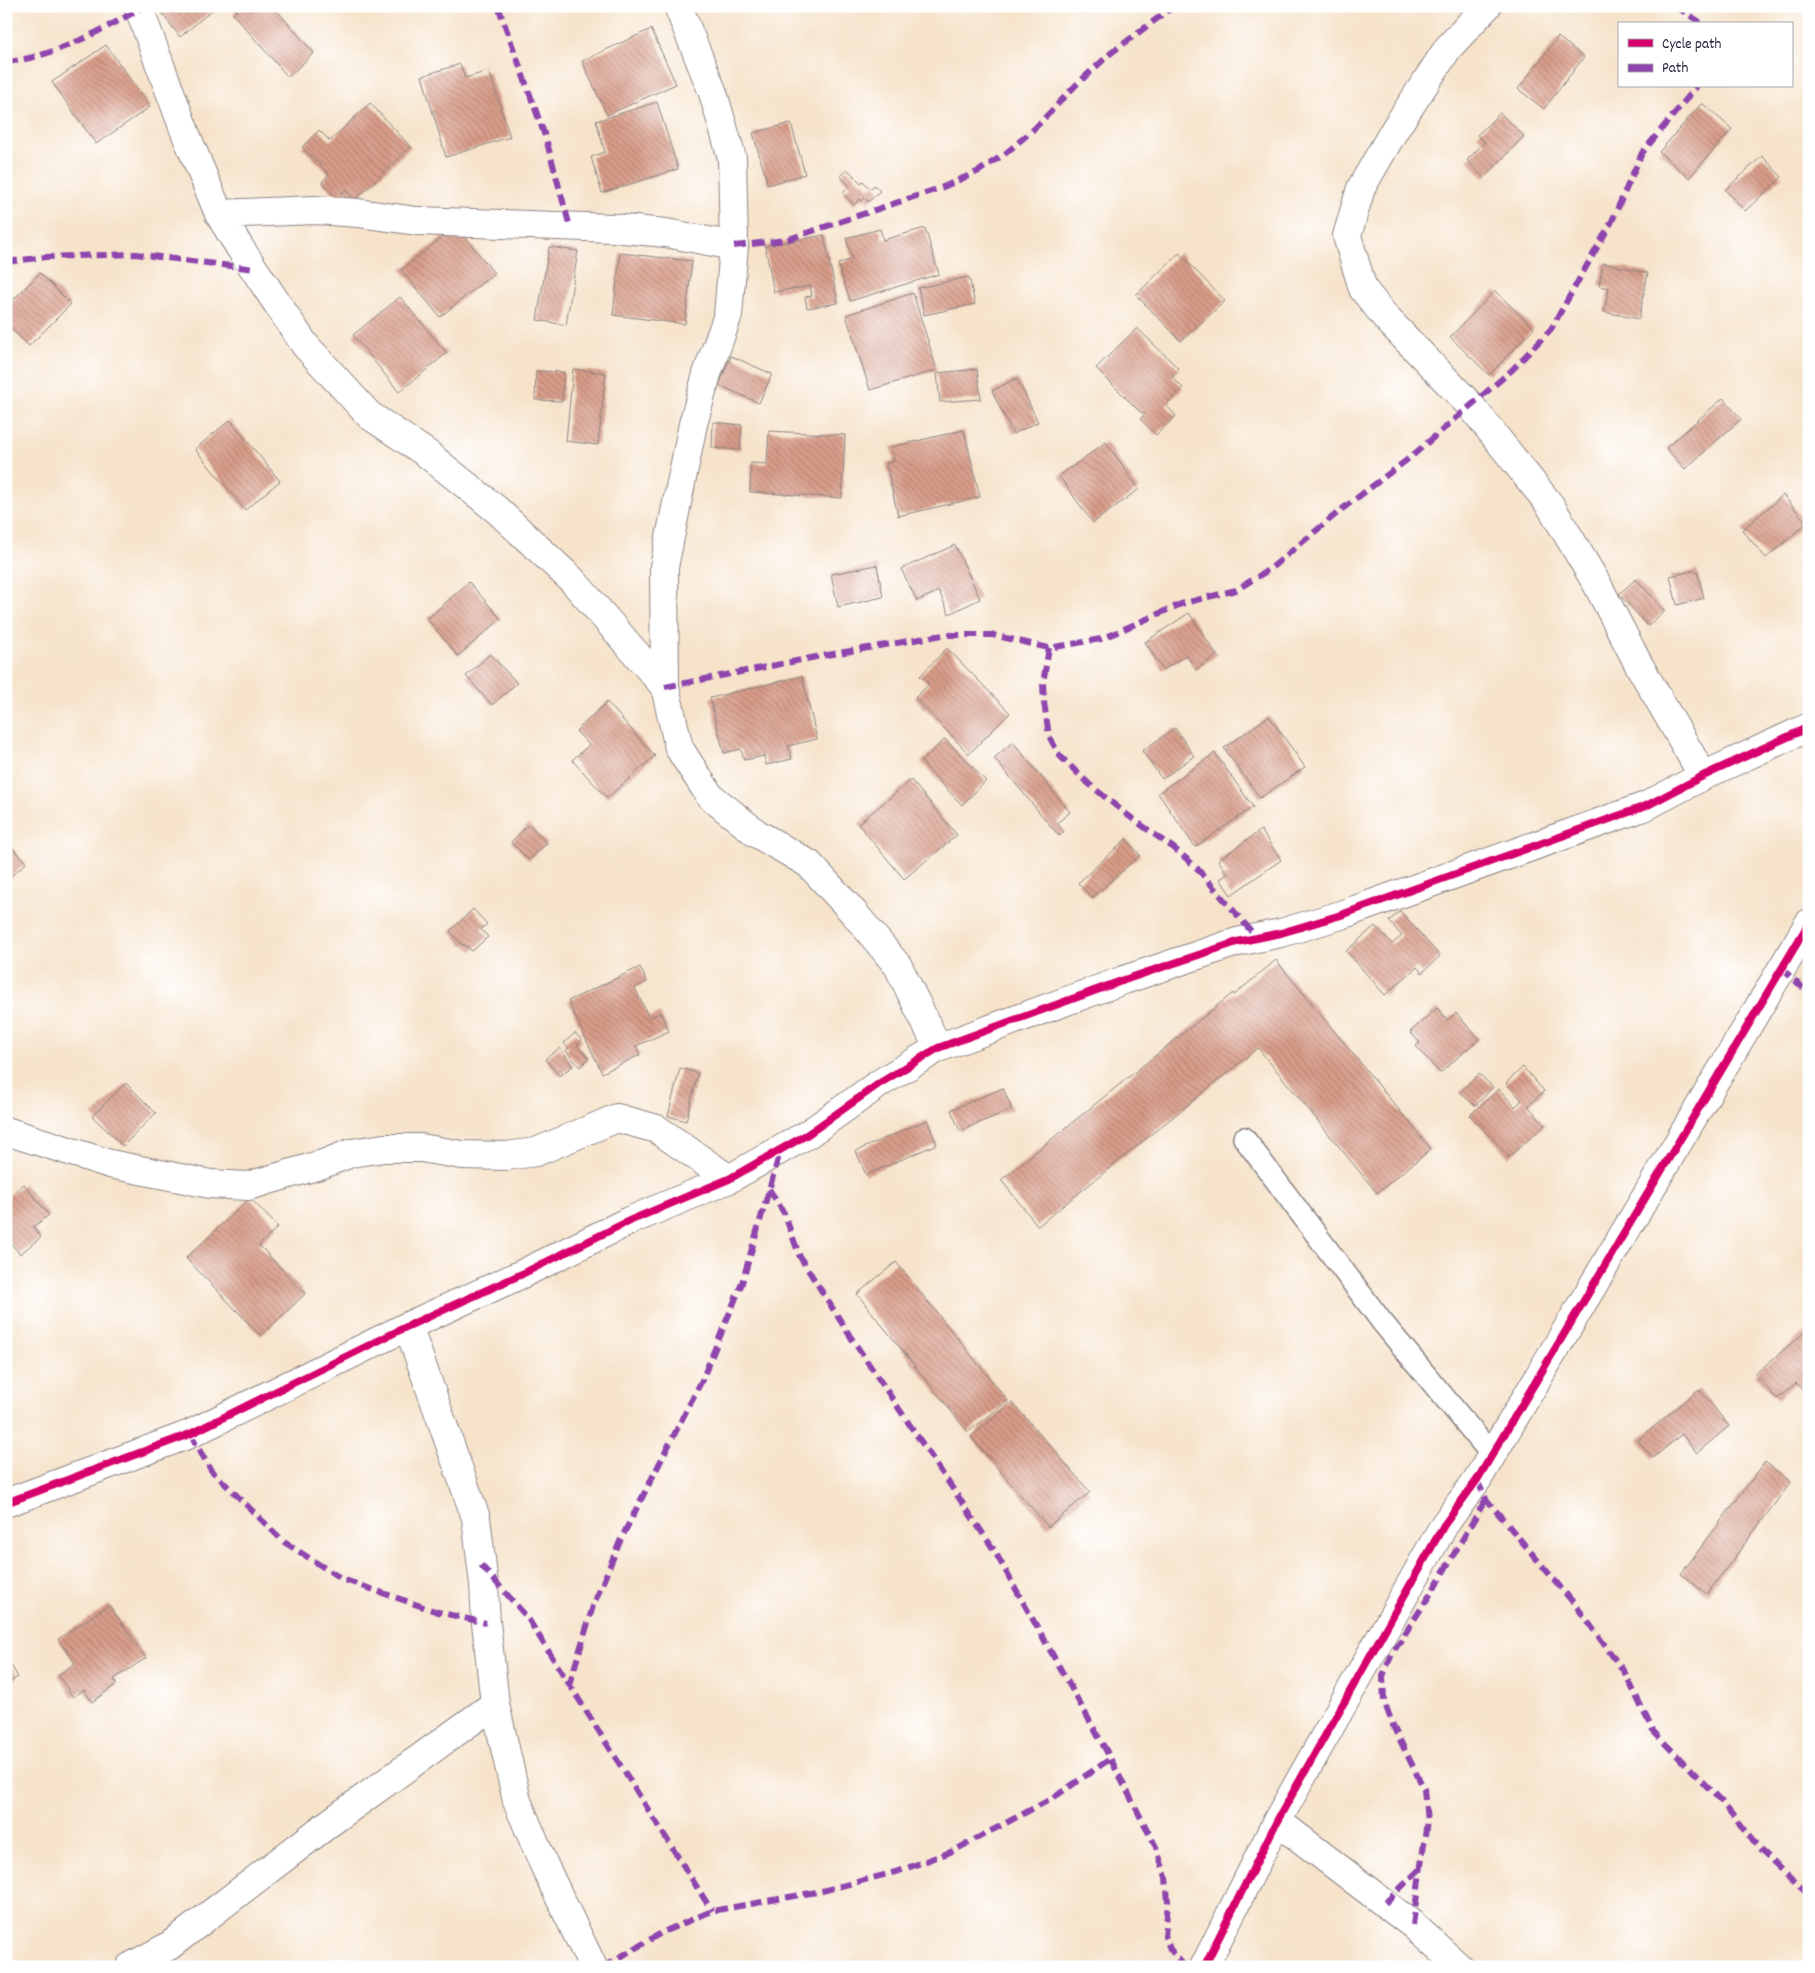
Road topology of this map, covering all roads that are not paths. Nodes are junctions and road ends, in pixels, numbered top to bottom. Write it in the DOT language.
graph roads {
  1 [pos="138,6"];
  2 [pos="678,6"];
  3 [pos="1486,6"];
  4 [pos="219,214"];
  5 [pos="734,246"];
  6 [pos="665,687"];
  7 [pos="1809,727"];
  8 [pos="1703,776"];
  9 [pos="1809,923"];
  10 [pos="938,1048"];
  11 [pos="6,1131"];
  12 [pos="1244,1138"];
  13 [pos="730,1180"];
  14 [pos="408,1326"];
  15 [pos="1492,1455"];
  16 [pos="6,1503"];
  17 [pos="495,1704"];
  18 [pos="1277,1820"];
  19 [pos="589,1966"];
  20 [pos="130,1967"];
  21 [pos="1204,1967"];
  22 [pos="1459,1967"];
  1 -- 4 [label="street"];
  2 -- 5 [label="street"];
  3 -- 8 [label="street"];
  4 -- 5 [label="street"];
  4 -- 6 [label="street"];
  5 -- 6 [label="street"];
  6 -- 10 [label="street"];
  7 -- 8 [label="street"];
  8 -- 10 [label="street"];
  9 -- 15 [label="street"];
  10 -- 13 [label="street"];
  11 -- 13 [label="street"];
  12 -- 15 [label="lane"];
  13 -- 14 [label="street"];
  14 -- 16 [label="street"];
  14 -- 17 [label="street"];
  15 -- 18 [label="street"];
  17 -- 19 [label="street"];
  17 -- 20 [label="street"];
  18 -- 21 [label="street"];
  18 -- 22 [label="street"];
}
